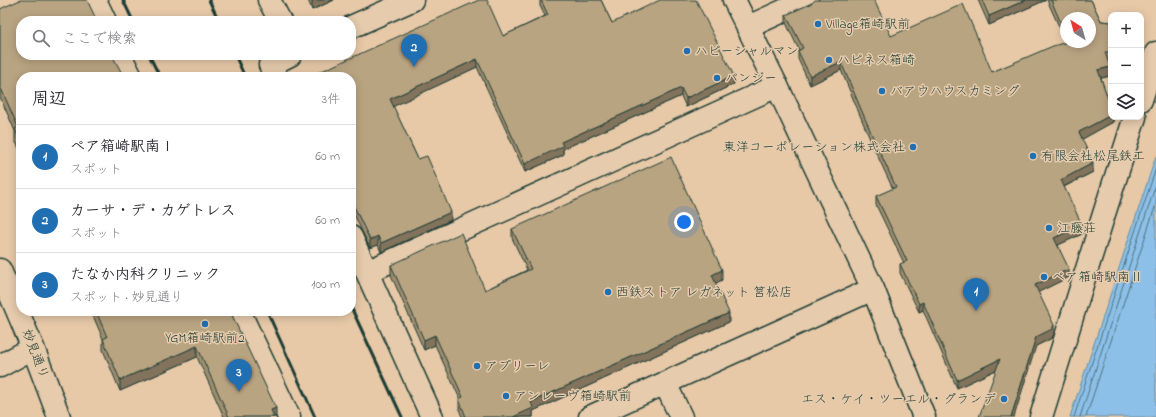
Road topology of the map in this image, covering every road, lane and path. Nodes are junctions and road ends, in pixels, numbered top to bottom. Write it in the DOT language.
graph roads {
  1 [pos="95,0"];
  2 [pos="269,0"];
  3 [pos="412,0"];
  4 [pos="734,0"];
  5 [pos="807,0"];
  6 [pos="102,16"];
  7 [pos="277,16"];
  8 [pos="356,26"];
  9 [pos="748,27"];
  10 [pos="1156,54"];
  11 [pos="122,60"];
  12 [pos="280,60"];
  13 [pos="128,72"];
  14 [pos="274,72"];
  15 [pos="777,86"];
  16 [pos="1144,91"];
  17 [pos="1134,120"];
  18 [pos="356,248"];
  19 [pos="0,270"];
  20 [pos="367,272"];
  21 [pos="873,289"];
  22 [pos="16,308"];
  23 [pos="19,316"];
  24 [pos="241,316"];
  25 [pos="33,348"];
  26 [pos="0,366"];
  27 [pos="665,383"];
  28 [pos="59,417"];
  29 [pos="289,417"];
  30 [pos="432,417"];
  31 [pos="590,417"];
  32 [pos="680,417"];
  33 [pos="924,417"];
  34 [pos="1041,417"];
  1 -- 6 [label="street"];
  2 -- 7 [label="street"];
  3 -- 8 [label="street"];
  4 -- 9 [label="street"];
  5 -- 9 [label="street"];
  9 -- 15 [label="street"];
  10 -- 16 [label="street"];
  11 -- 13 [label="street"];
  12 -- 14 [label="street"];
  15 -- 20 [label="street"];
  15 -- 21 [label="street"];
  17 -- 34 [label="street"];
  18 -- 20 [label="street"];
  19 -- 22 [label="street, 妙見通り"];
  20 -- 30 [label="street"];
  21 -- 27 [label="street"];
  21 -- 33 [label="street"];
  23 -- 25 [label="street, 妙見通り"];
  24 -- 29 [label="street"];
  25 -- 26 [label="street"];
  25 -- 28 [label="street, 妙見通り"];
  27 -- 31 [label="street"];
  27 -- 32 [label="street"];
}
